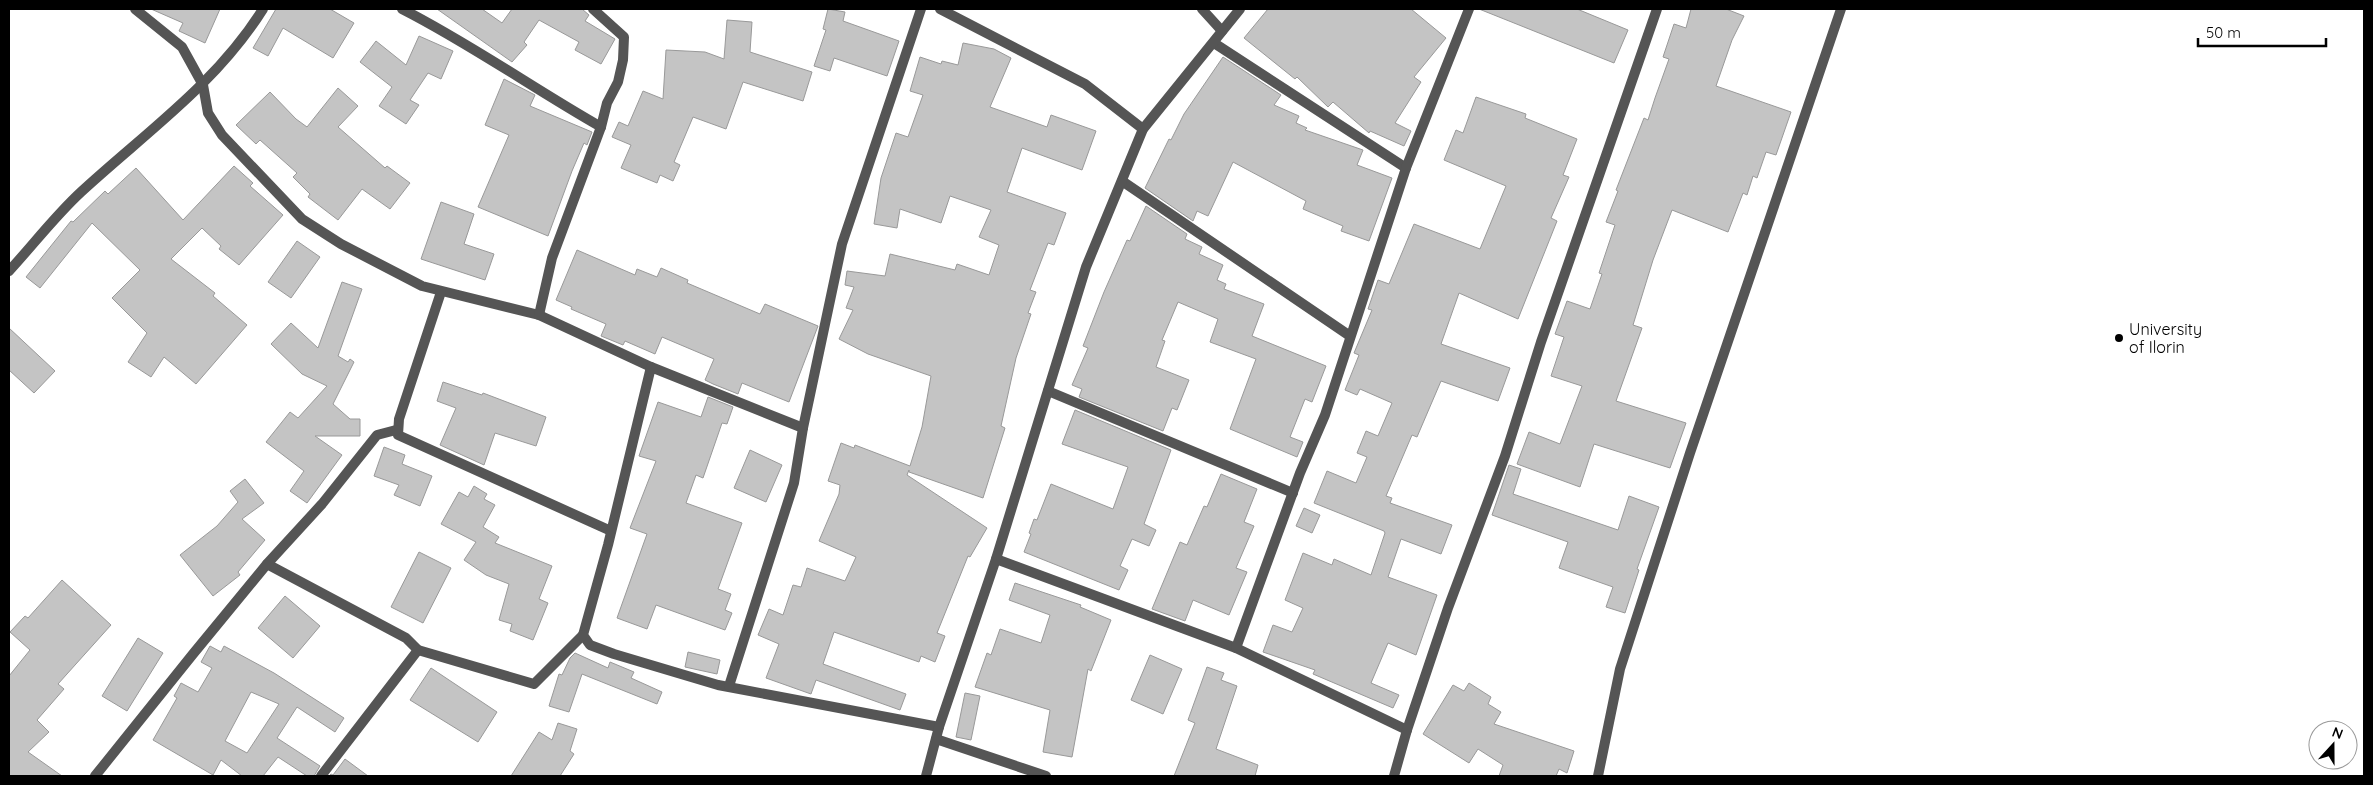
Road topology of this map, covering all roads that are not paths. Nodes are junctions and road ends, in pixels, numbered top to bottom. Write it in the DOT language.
graph roads {
  1 [pos="135,9"];
  2 [pos="263,9"];
  3 [pos="402,9"];
  4 [pos="593,9"];
  5 [pos="921,9"];
  6 [pos="940,9"];
  7 [pos="1202,9"];
  8 [pos="1240,9"];
  9 [pos="1469,9"];
  10 [pos="1657,9"];
  11 [pos="1837,10"];
  12 [pos="1222,31"];
  13 [pos="1214,43"];
  14 [pos="203,85"];
  15 [pos="601,127"];
  16 [pos="1143,129"];
  17 [pos="1406,168"];
  18 [pos="1122,182"];
  19 [pos="9,271"];
  20 [pos="441,292"];
  21 [pos="538,315"];
  22 [pos="1350,336"];
  23 [pos="651,368"];
  24 [pos="1048,391"];
  25 [pos="803,428"];
  26 [pos="396,430"];
  27 [pos="1293,493"];
  28 [pos="611,531"];
  29 [pos="996,559"];
  30 [pos="267,564"];
  31 [pos="583,635"];
  32 [pos="1236,648"];
  33 [pos="418,650"];
  34 [pos="729,686"];
  35 [pos="939,727"];
  36 [pos="1407,730"];
  37 [pos="936,739"];
  38 [pos="95,776"];
  39 [pos="321,776"];
  40 [pos="926,776"];
  41 [pos="1046,776"];
  42 [pos="1394,776"];
  43 [pos="1598,776"];
  1 -- 14 [label="street"];
  2 -- 14 [label="street"];
  3 -- 15 [label="street"];
  4 -- 15 [label="street"];
  5 -- 25 [label="street"];
  6 -- 16 [label="street"];
  7 -- 12 [label="street"];
  8 -- 12 [label="street"];
  9 -- 17 [label="street"];
  10 -- 36 [label="street"];
  11 -- 43 [label="street"];
  12 -- 13 [label="street"];
  13 -- 16 [label="street"];
  13 -- 17 [label="street"];
  14 -- 19 [label="street"];
  14 -- 20 [label="street"];
  15 -- 21 [label="street"];
  16 -- 18 [label="street"];
  17 -- 22 [label="street"];
  18 -- 22 [label="street"];
  18 -- 24 [label="street"];
  20 -- 21 [label="street"];
  20 -- 26 [label="street"];
  21 -- 23 [label="street"];
  22 -- 27 [label="street"];
  23 -- 25 [label="street"];
  23 -- 28 [label="street"];
  24 -- 27 [label="street"];
  24 -- 29 [label="street"];
  25 -- 34 [label="street"];
  26 -- 28 [label="street"];
  26 -- 30 [label="street"];
  27 -- 32 [label="street"];
  28 -- 31 [label="street"];
  29 -- 32 [label="street"];
  29 -- 35 [label="street"];
  30 -- 33 [label="street"];
  30 -- 38 [label="street"];
  31 -- 33 [label="street"];
  31 -- 34 [label="street"];
  32 -- 36 [label="street"];
  33 -- 39 [label="street"];
  34 -- 35 [label="street"];
  35 -- 37 [label="street"];
  36 -- 42 [label="street"];
  37 -- 40 [label="street"];
  37 -- 41 [label="street"];
}
